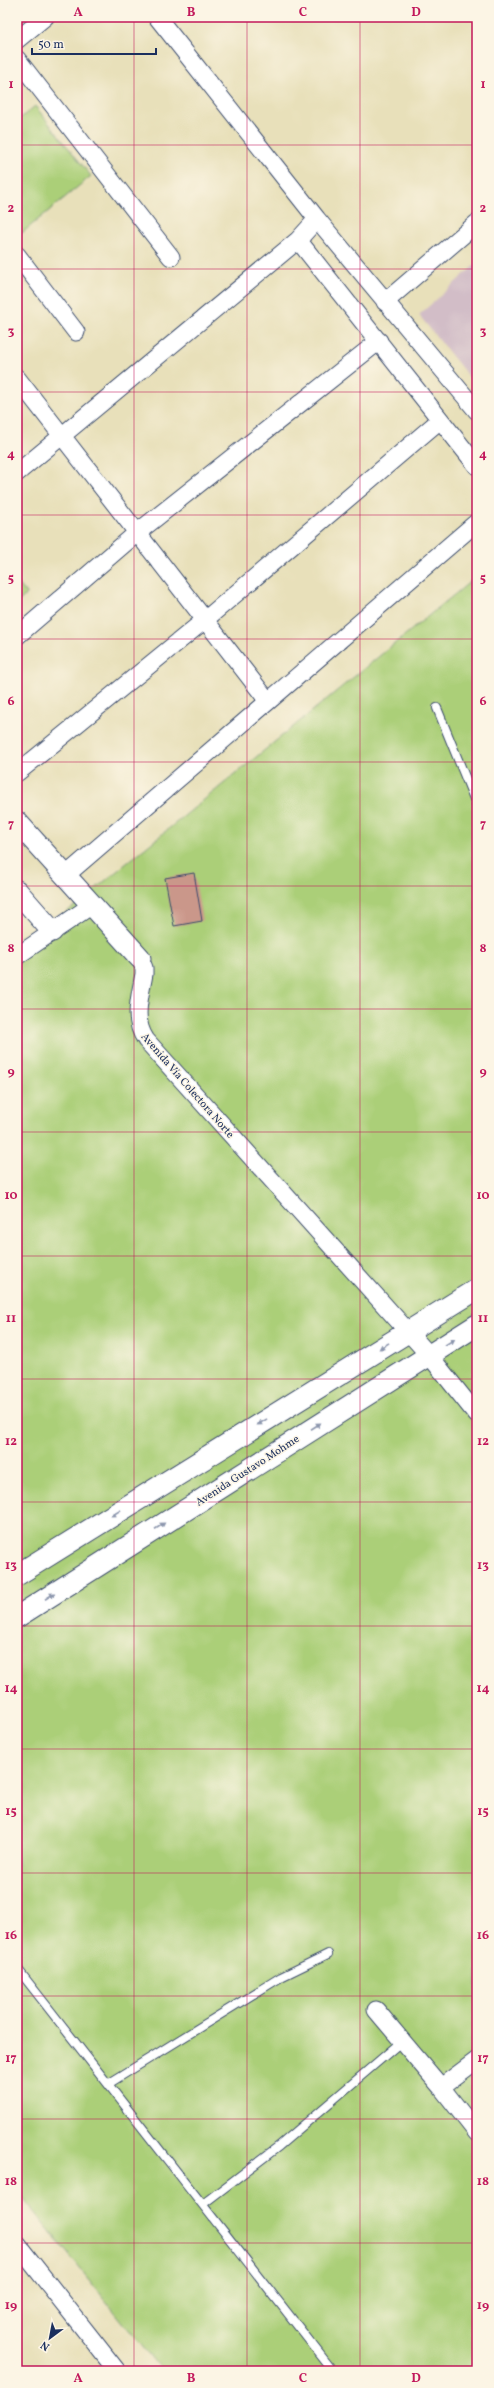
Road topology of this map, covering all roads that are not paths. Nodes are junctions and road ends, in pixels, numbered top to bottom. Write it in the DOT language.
graph roads {
  1 [pos="45,17"];
  2 [pos="157,17"];
  3 [pos="17,40"];
  4 [pos="17,59"];
  5 [pos="317,219"];
  6 [pos="477,223"];
  7 [pos="298,240"];
  8 [pos="17,256"];
  9 [pos="171,257"];
  10 [pos="385,302"];
  11 [pos="76,332"];
  12 [pos="379,341"];
  13 [pos="17,378"];
  14 [pos="477,411"];
  15 [pos="440,420"];
  16 [pos="61,434"];
  17 [pos="477,466"];
  18 [pos="17,473"];
  19 [pos="477,522"];
  20 [pos="138,532"];
  21 [pos="206,619"];
  22 [pos="17,636"];
  23 [pos="268,701"];
  24 [pos="436,708"];
  25 [pos="17,773"];
  26 [pos="477,806"];
  27 [pos="17,822"];
  28 [pos="65,876"];
  29 [pos="17,891"];
  30 [pos="92,905"];
  31 [pos="52,931"];
  32 [pos="17,956"];
  33 [pos="140,958"];
  34 [pos="477,1289"];
  35 [pos="477,1325"];
  36 [pos="408,1331"];
  37 [pos="436,1362"];
  38 [pos="477,1415"];
  39 [pos="17,1575"];
  40 [pos="17,1617"];
  41 [pos="328,1954"];
  42 [pos="17,1968"];
  43 [pos="376,2010"];
  44 [pos="401,2042"];
  45 [pos="477,2060"];
  46 [pos="108,2084"];
  47 [pos="441,2087"];
  48 [pos="477,2133"];
  49 [pos="203,2204"];
  50 [pos="17,2244"];
  51 [pos="117,2371"];
  52 [pos="333,2371"];
  1 -- 3 [label="street"];
  2 -- 5 [label="street"];
  4 -- 9 [label="street"];
  5 -- 7 [label="street"];
  5 -- 10 [label="street"];
  6 -- 10 [label="street"];
  7 -- 12 [label="street"];
  7 -- 16 [label="street"];
  8 -- 11 [label="street"];
  10 -- 14 [label="street"];
  12 -- 15 [label="street"];
  12 -- 20 [label="street"];
  13 -- 16 [label="street"];
  15 -- 17 [label="street"];
  15 -- 21 [label="street"];
  16 -- 18 [label="street"];
  16 -- 20 [label="street"];
  19 -- 23 [label="street"];
  20 -- 21 [label="street"];
  20 -- 22 [label="street"];
  21 -- 23 [label="street"];
  21 -- 25 [label="street"];
  23 -- 28 [label="street"];
  24 -- 26 [label="lane"];
  27 -- 28 [label="street, Avenida Vía Colectora Norte"];
  28 -- 30 [label="street, Avenida Vía Colectora Norte"];
  29 -- 31 [label="street"];
  30 -- 31 [label="street"];
  30 -- 33 [label="street, Avenida Vía Colectora Norte"];
  31 -- 32 [label="street"];
  33 -- 36 [label="street, Avenida Vía Colectora Norte"];
  34 -- 36 [label="street"];
  37 -- 35 [label="street, Avenida Gustavo Mohme, one-way"];
  36 -- 37 [label="street, Avenida Vía Colectora Norte"];
  36 -- 39 [label="street, one-way"];
  37 -- 38 [label="street"];
  40 -- 37 [label="street, Avenida Gustavo Mohme, one-way"];
  41 -- 46 [label="lane"];
  42 -- 46 [label="lane"];
  43 -- 44 [label="street"];
  44 -- 47 [label="street"];
  44 -- 49 [label="lane"];
  45 -- 47 [label="street"];
  46 -- 49 [label="lane"];
  47 -- 48 [label="street"];
  49 -- 52 [label="lane"];
  50 -- 51 [label="street"];
}
